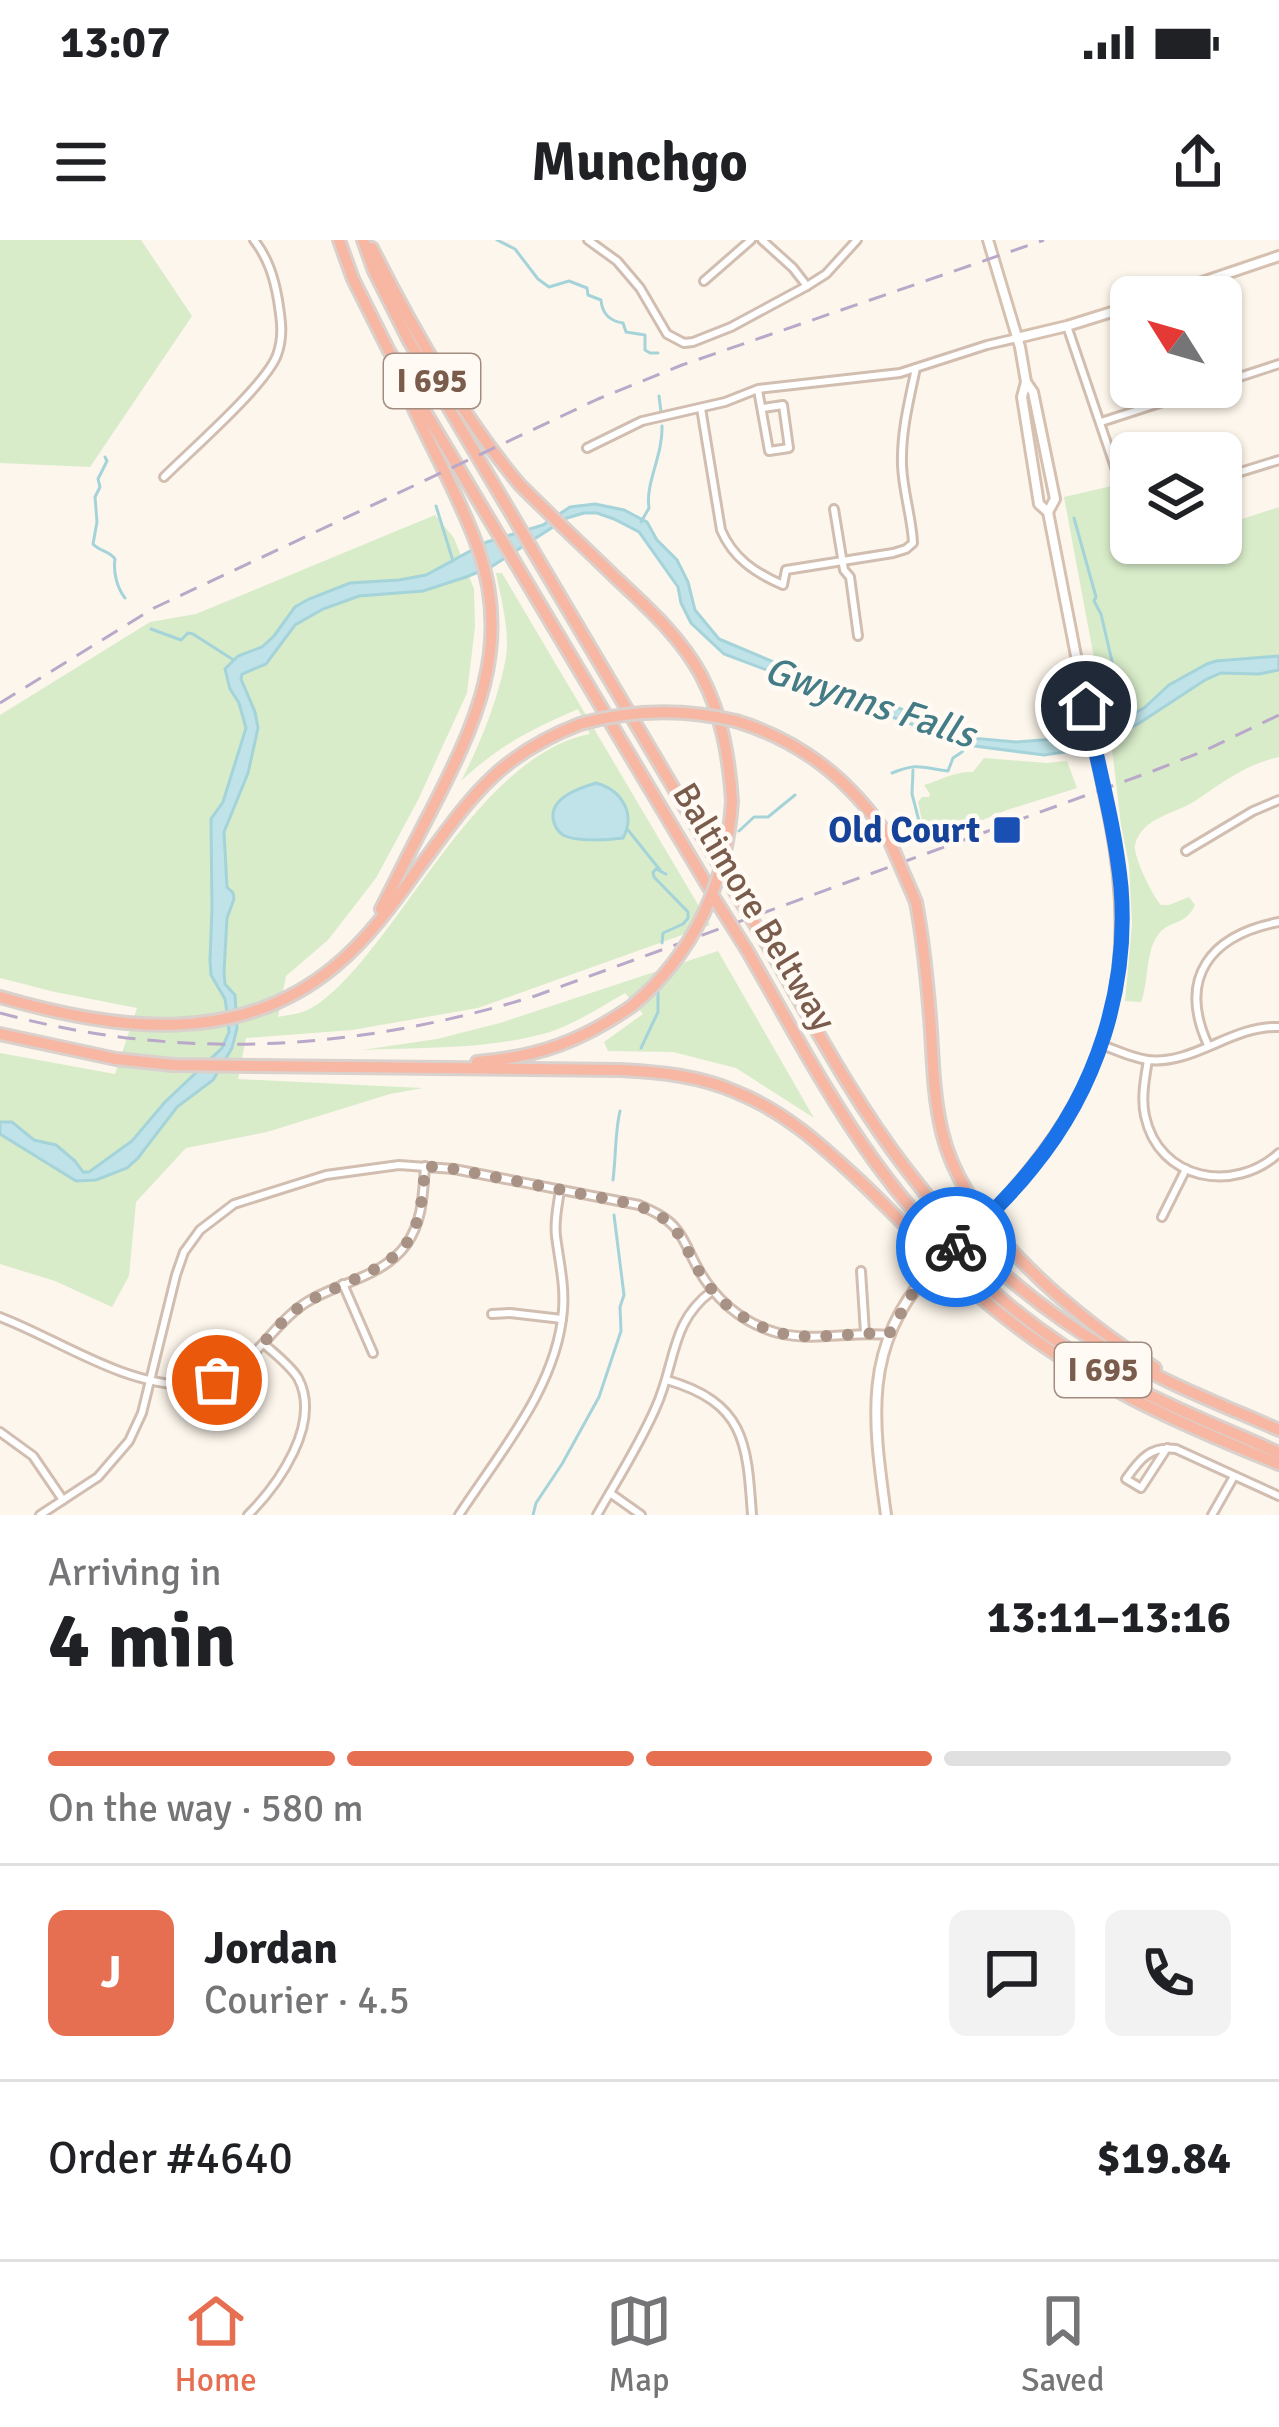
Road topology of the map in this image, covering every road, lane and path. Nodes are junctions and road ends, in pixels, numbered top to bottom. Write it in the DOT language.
graph roads {
  1 [pos="254,240"];
  2 [pos="339,240"];
  3 [pos="366,240"];
  4 [pos="588,240"];
  5 [pos="751,240"];
  6 [pos="762,240"];
  7 [pos="857,240"];
  8 [pos="988,240"];
  9 [pos="1279,256"];
  10 [pos="1220,276"];
  11 [pos="704,280"];
  12 [pos="807,286"];
  13 [pos="1110,313"];
  14 [pos="1067,326"];
  15 [pos="1017,338"];
  16 [pos="389,351"];
  17 [pos="1279,364"];
  18 [pos="916,368"];
  19 [pos="1242,376"];
  20 [pos="1026,382"];
  21 [pos="758,389"];
  22 [pos="701,408"];
  23 [pos="763,408"];
  24 [pos="1144,408"];
  25 [pos="1101,422"];
  26 [pos="587,448"];
  27 [pos="1110,448"];
  28 [pos="1279,460"];
  29 [pos="1242,471"];
  30 [pos="164,477"];
  31 [pos="834,509"];
  32 [pos="1048,512"];
  33 [pos="842,562"];
  34 [pos="858,636"];
  35 [pos="1279,800"];
  36 [pos="1186,851"];
  37 [pos="1279,922"];
  38 [pos="368,932"];
  39 [pos="0,997"];
  40 [pos="1279,1027"];
  41 [pos="0,1034"];
  42 [pos="1102,1045"];
  43 [pos="1208,1045"];
  44 [pos="1148,1060"];
  45 [pos="426,1066"];
  46 [pos="1279,1153"];
  47 [pos="425,1166"];
  48 [pos="1186,1169"];
  49 [pos="560,1190"];
  50 [pos="1162,1217"];
  51 [pos="861,1271"];
  52 [pos="343,1285"];
  53 [pos="712,1291"];
  54 [pos="492,1314"];
  55 [pos="0,1317"];
  56 [pos="562,1319"];
  57 [pos="866,1333"];
  58 [pos="889,1334"];
  59 [pos="264,1344"];
  60 [pos="373,1353"];
  61 [pos="152,1380"];
  62 [pos="667,1380"];
  63 [pos="1193,1392"];
  64 [pos="1279,1430"];
  65 [pos="0,1432"];
  66 [pos="1167,1448"];
  67 [pos="1279,1453"];
  68 [pos="1279,1463"];
  69 [pos="1233,1478"];
  70 [pos="610,1492"];
  71 [pos="1279,1496"];
  72 [pos="63,1500"];
  73 [pos="40,1515"];
  74 [pos="248,1515"];
  75 [pos="458,1515"];
  76 [pos="597,1515"];
  77 [pos="641,1515"];
  78 [pos="752,1515"];
  79 [pos="886,1515"];
  80 [pos="1212,1515"];
  1 -- 30 [label="street"];
  2 -- 16 [label="highway, Baltimore Beltway / I 695"];
  3 -- 45 [label="highway, bridge"];
  3 -- 63 [label="highway, Baltimore Beltway / I 695, bridge"];
  4 -- 12 [label="street"];
  5 -- 11 [label="street"];
  6 -- 12 [label="street"];
  7 -- 12 [label="street"];
  8 -- 15 [label="main road"];
  9 -- 10 [label="main road"];
  13 -- 14 [label="main road"];
  14 -- 15 [label="main road"];
  14 -- 25 [label="street"];
  15 -- 18 [label="street"];
  15 -- 20 [label="main road"];
  16 -- 38 [label="highway"];
  16 -- 67 [label="highway, Baltimore Beltway / I 695, bridge"];
  17 -- 19 [label="street"];
  18 -- 21 [label="street"];
  18 -- 33 [label="street"];
  20 -- 32 [label="main road"];
  20 -- 32 [label="main road"];
  21 -- 22 [label="street"];
  21 -- 23 [label="street"];
  22 -- 26 [label="street"];
  22 -- 33 [label="street"];
  23 -- 23 [label="street"];
  24 -- 25 [label="street"];
  25 -- 27 [label="street"];
  28 -- 29 [label="street"];
  31 -- 33 [label="street"];
  32 -- 42 [label="main road, bridge"];
  33 -- 34 [label="street"];
  35 -- 36 [label="street"];
  37 -- 43 [label="street"];
  38 -- 39 [label="highway"];
  38 -- 63 [label="highway, bridge"];
  40 -- 43 [label="street"];
  41 -- 45 [label="highway"];
  42 -- 44 [label="street"];
  42 -- 58 [label="main road, bridge"];
  43 -- 44 [label="street"];
  44 -- 48 [label="street"];
  45 -- 68 [label="highway"];
  46 -- 48 [label="street"];
  47 -- 49 [label="street"];
  47 -- 52 [label="street"];
  47 -- 61 [label="street"];
  48 -- 50 [label="street"];
  49 -- 53 [label="street"];
  49 -- 56 [label="street"];
  51 -- 57 [label="street"];
  52 -- 59 [label="street"];
  52 -- 60 [label="street"];
  53 -- 57 [label="street"];
  53 -- 62 [label="street"];
  54 -- 56 [label="street"];
  55 -- 61 [label="street"];
  56 -- 75 [label="street"];
  57 -- 58 [label="street"];
  58 -- 79 [label="main road"];
  59 -- 61 [label="street"];
  59 -- 74 [label="street"];
  61 -- 72 [label="street"];
  62 -- 70 [label="street"];
  62 -- 78 [label="street"];
  63 -- 64 [label="highway, Baltimore Beltway / I 695"];
  65 -- 72 [label="street"];
  66 -- 66 [label="street"];
  66 -- 69 [label="street"];
  69 -- 71 [label="street"];
  69 -- 80 [label="street"];
  70 -- 76 [label="street"];
  70 -- 77 [label="street"];
  72 -- 73 [label="street"];
}
